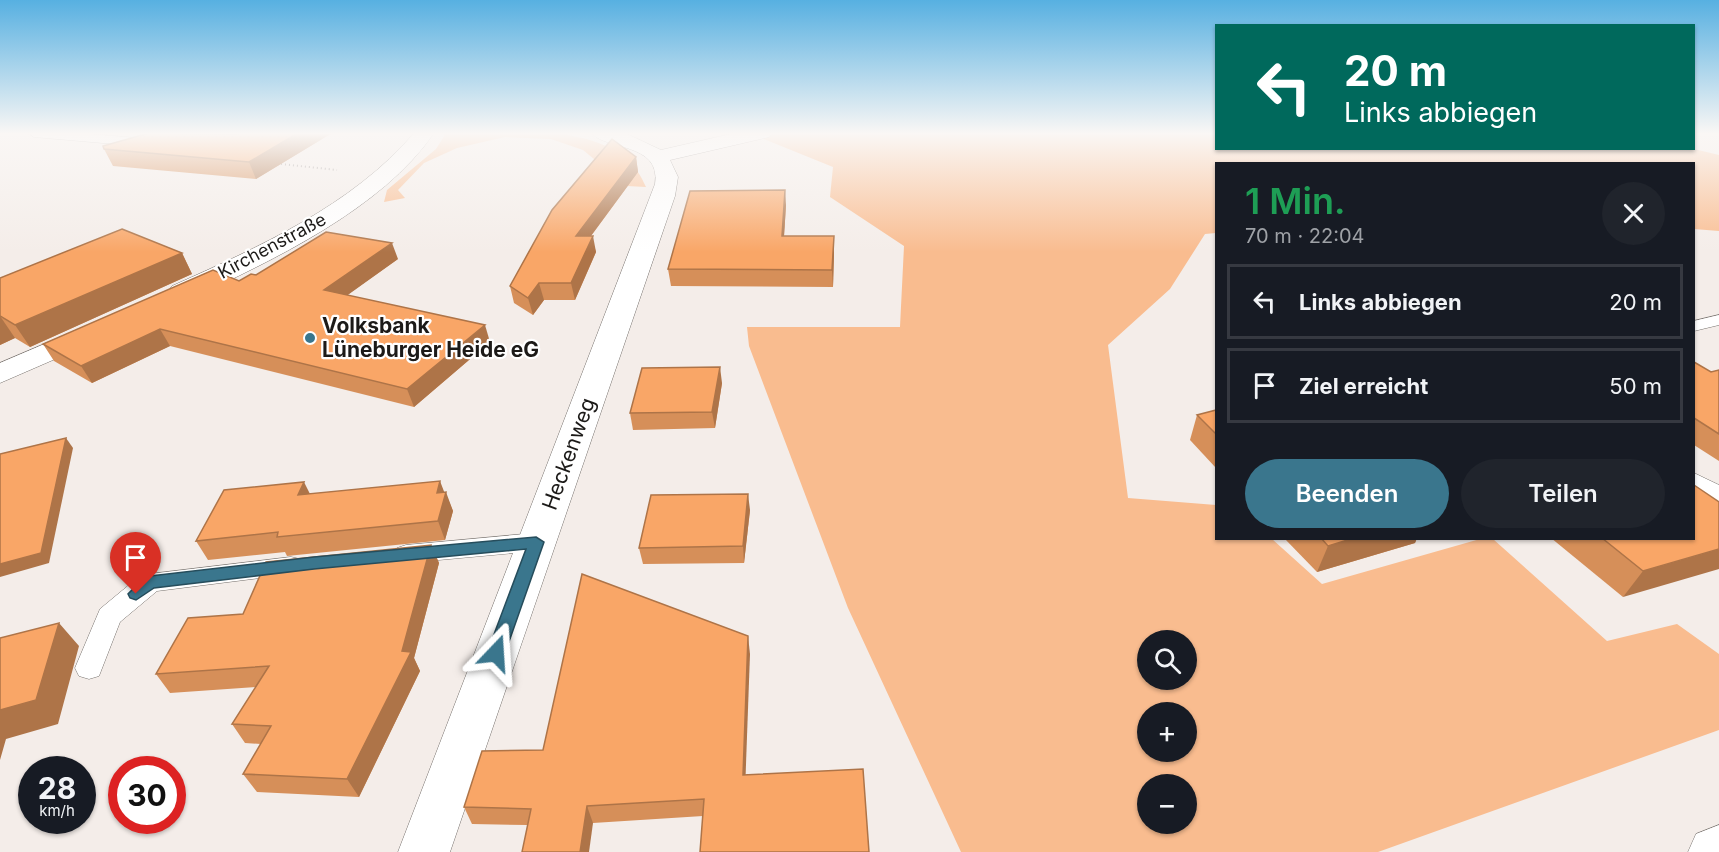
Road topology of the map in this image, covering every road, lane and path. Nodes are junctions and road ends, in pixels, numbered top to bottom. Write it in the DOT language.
graph roads {
  1 [pos="371,173"];
  2 [pos="665,173"];
  3 [pos="384,174"];
  4 [pos="163,300"];
  5 [pos="1719,320"];
  6 [pos="109,325"];
  7 [pos="1695,326"];
  8 [pos="0,374"];
  9 [pos="1695,482"];
  10 [pos="1719,495"];
  11 [pos="536,542"];
  12 [pos="384,556"];
  13 [pos="314,563"];
  14 [pos="89,668"];
  15 [pos="1719,850"];
  16 [pos="424,852"];
  17 [pos="1714,852"];
  1 -- 3 [label="path"];
  2 -- 11 [label="street, Heckenweg"];
  3 -- 4 [label="street, Kirchenstraße"];
  5 -- 7 [label="lane"];
  6 -- 8 [label="street"];
  9 -- 10 [label="lane"];
  11 -- 12 [label="lane"];
  11 -- 16 [label="street, Heckenweg"];
  13 -- 14 [label="lane"];
  15 -- 17 [label="street"];
}
